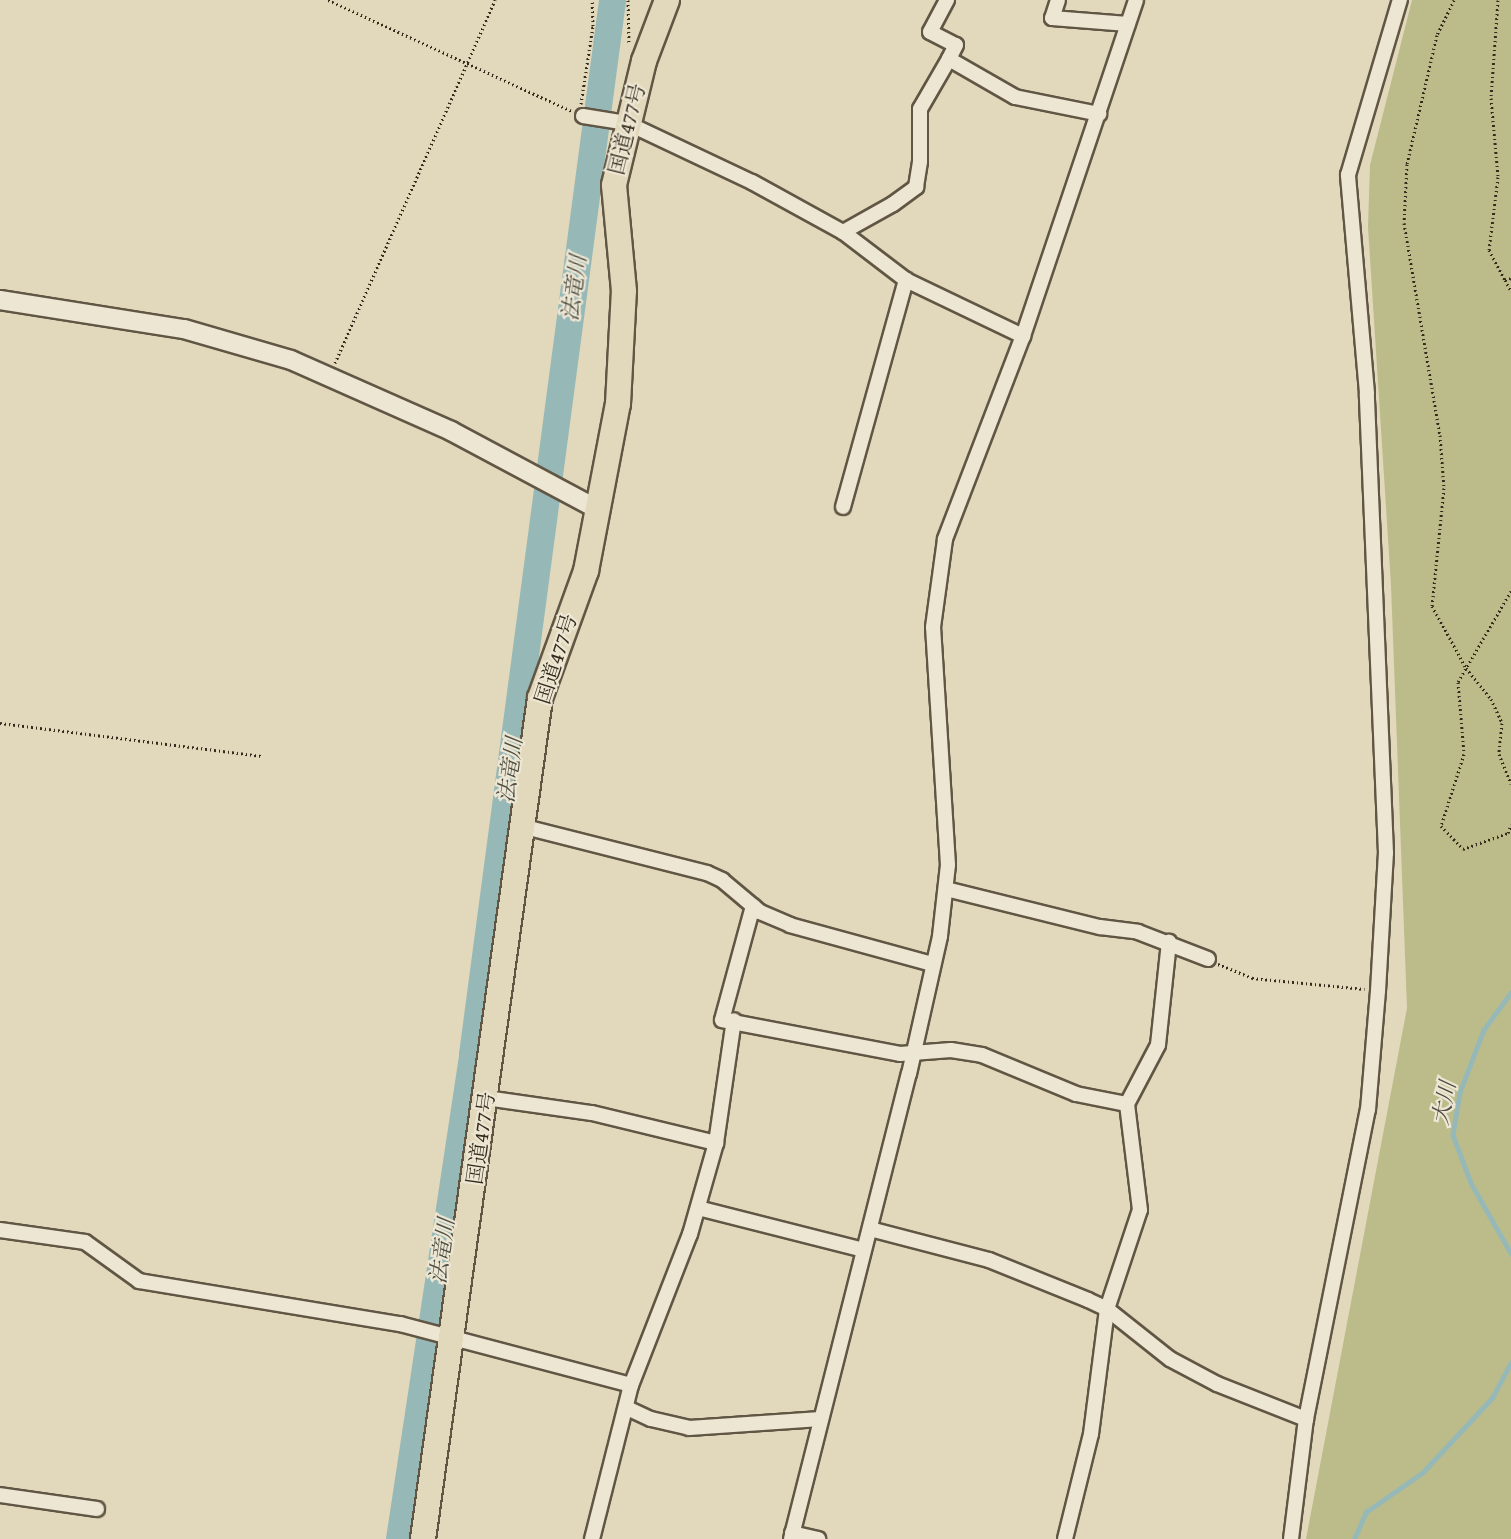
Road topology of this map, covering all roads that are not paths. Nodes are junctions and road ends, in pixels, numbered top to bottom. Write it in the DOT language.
graph roads {
  1 [pos="667,0"];
  2 [pos="947,0"];
  3 [pos="1059,0"];
  4 [pos="1136,0"];
  5 [pos="1400,0"];
  6 [pos="1128,24"];
  7 [pos="949,59"];
  8 [pos="1099,114"];
  9 [pos="584,116"];
  10 [pos="623,122"];
  11 [pos="843,232"];
  12 [pos="906,280"];
  13 [pos="0,300"];
  14 [pos="1023,336"];
  15 [pos="843,507"];
  16 [pos="599,510"];
  17 [pos="525,827"];
  18 [pos="946,889"];
  19 [pos="753,906"];
  20 [pos="1169,942"];
  21 [pos="1209,959"];
  22 [pos="933,964"];
  23 [pos="734,1020"];
  24 [pos="914,1051"];
  25 [pos="486,1098"];
  26 [pos="1127,1104"];
  27 [pos="716,1143"];
  28 [pos="698,1208"];
  29 [pos="870,1229"];
  30 [pos="0,1230"];
  31 [pos="864,1250"];
  32 [pos="1107,1309"];
  33 [pos="454,1335"];
  34 [pos="631,1385"];
  35 [pos="627,1408"];
  36 [pos="821,1419"];
  37 [pos="1306,1419"];
  38 [pos="0,1495"];
  39 [pos="97,1509"];
  40 [pos="792,1536"];
  41 [pos="423,1539"];
  42 [pos="592,1539"];
  43 [pos="818,1539"];
  44 [pos="1065,1539"];
  45 [pos="1291,1539"];
  1 -- 10 [label="highway, 国道477号"];
  2 -- 7 [label="street"];
  3 -- 6 [label="street"];
  4 -- 6 [label="street"];
  5 -- 37 [label="street"];
  6 -- 8 [label="street"];
  7 -- 8 [label="street"];
  7 -- 11 [label="street"];
  8 -- 14 [label="street"];
  9 -- 10 [label="street"];
  10 -- 11 [label="street"];
  10 -- 16 [label="highway, 国道477号"];
  11 -- 12 [label="street"];
  12 -- 14 [label="street"];
  12 -- 15 [label="street"];
  13 -- 16 [label="street"];
  14 -- 18 [label="street"];
  16 -- 17 [label="highway, 国道477号"];
  17 -- 19 [label="street"];
  17 -- 25 [label="highway, 国道477号"];
  18 -- 20 [label="street"];
  18 -- 22 [label="street"];
  19 -- 22 [label="street"];
  19 -- 23 [label="street"];
  20 -- 21 [label="street"];
  20 -- 26 [label="street"];
  22 -- 24 [label="street"];
  23 -- 24 [label="street"];
  23 -- 27 [label="street"];
  24 -- 26 [label="street"];
  24 -- 29 [label="street"];
  25 -- 27 [label="street"];
  25 -- 33 [label="highway, 国道477号"];
  26 -- 32 [label="street"];
  27 -- 28 [label="street"];
  28 -- 31 [label="street"];
  28 -- 34 [label="street"];
  29 -- 31 [label="street"];
  29 -- 32 [label="street"];
  30 -- 33 [label="street"];
  31 -- 36 [label="street"];
  32 -- 37 [label="street"];
  32 -- 44 [label="street"];
  33 -- 34 [label="street"];
  33 -- 41 [label="highway, 国道477号"];
  34 -- 35 [label="street"];
  35 -- 36 [label="street"];
  35 -- 42 [label="street"];
  36 -- 40 [label="street"];
  37 -- 45 [label="street"];
  38 -- 39 [label="street"];
  40 -- 43 [label="street"];
}
